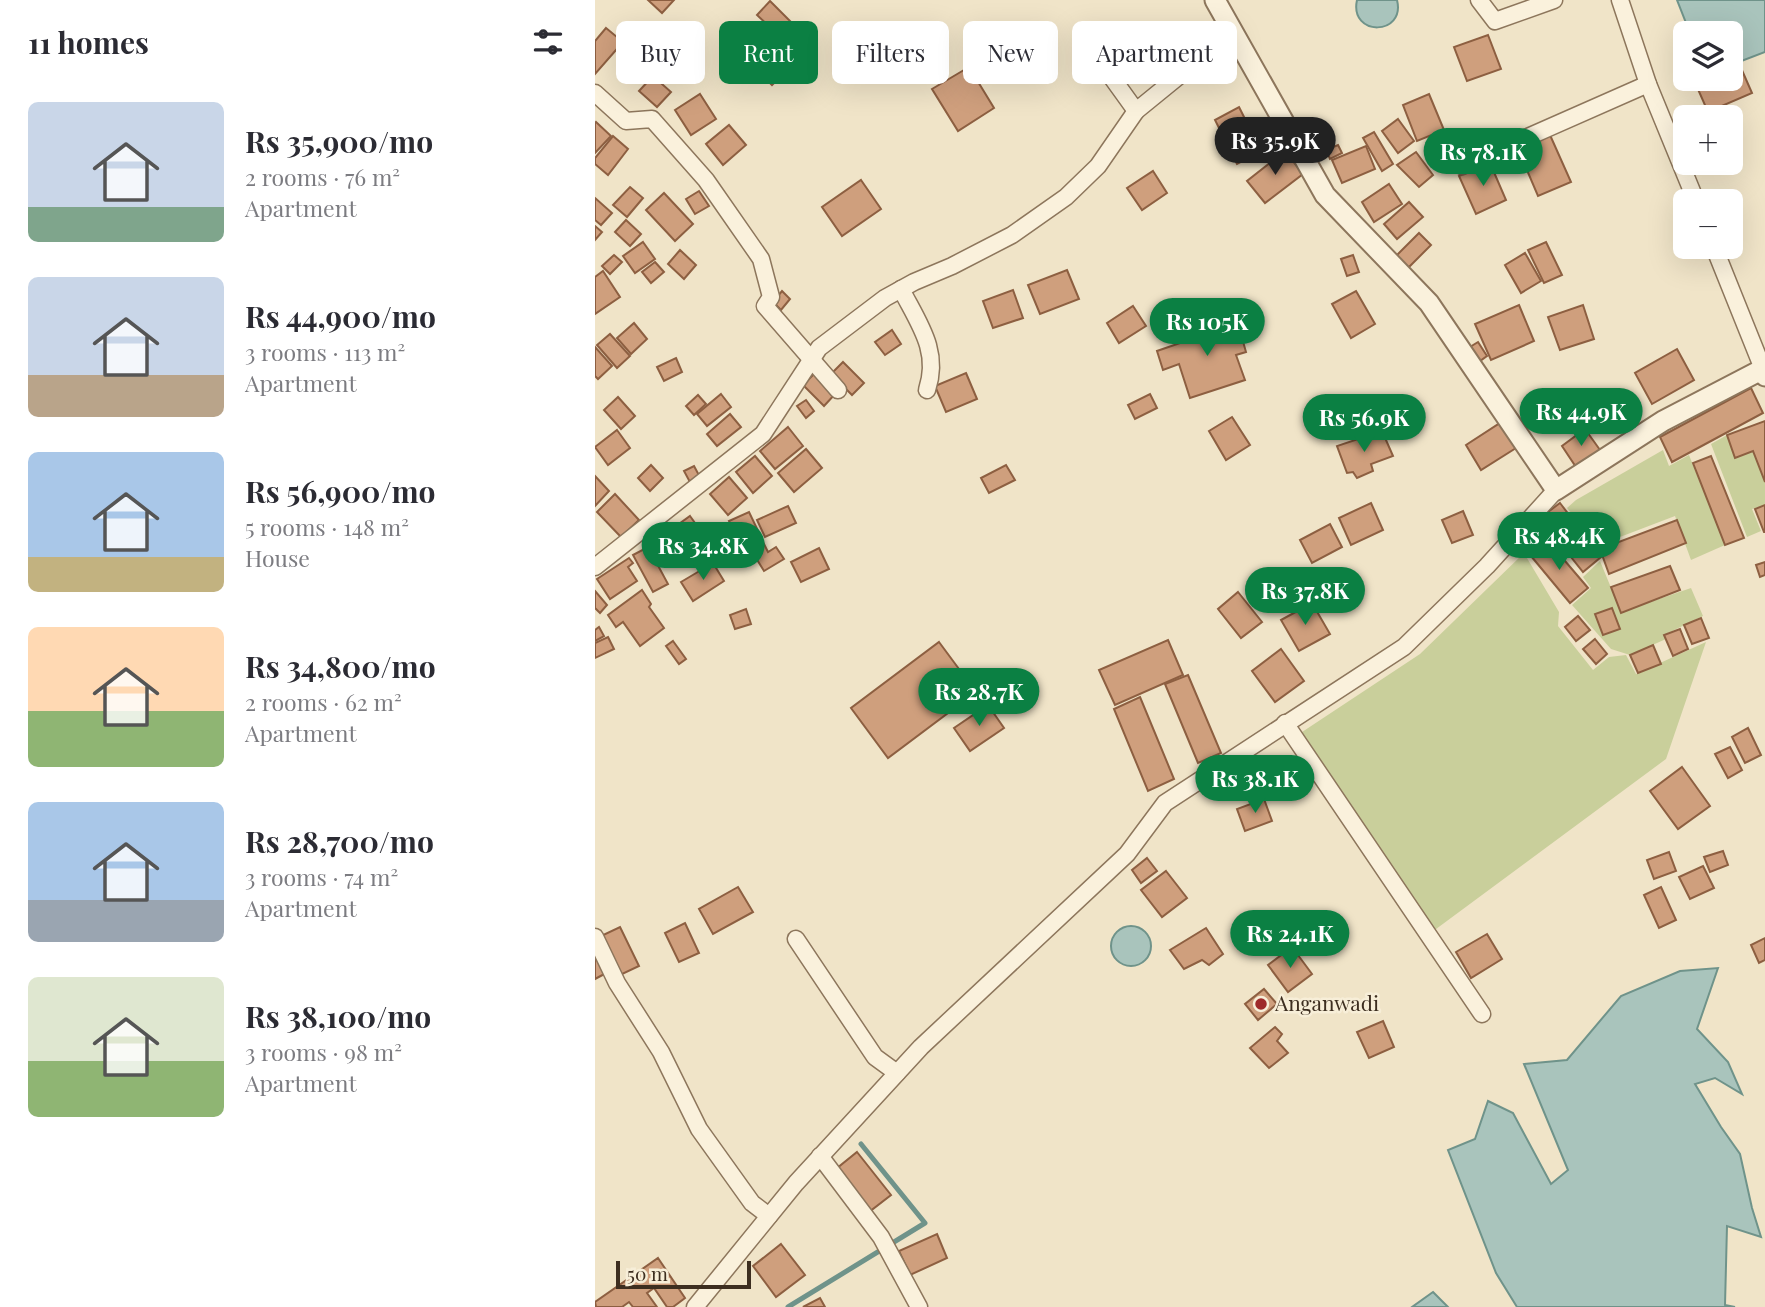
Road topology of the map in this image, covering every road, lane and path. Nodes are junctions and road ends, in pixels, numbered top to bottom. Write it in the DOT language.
graph roads {
  1 [pos="1215,0"];
  2 [pos="1479,0"];
  3 [pos="1554,0"];
  4 [pos="1620,0"];
  5 [pos="1227,21"];
  6 [pos="1237,39"];
  7 [pos="1117,84"];
  8 [pos="1169,84"];
  9 [pos="1648,84"];
  10 [pos="595,93"];
  11 [pos="1136,111"];
  12 [pos="1462,166"];
  13 [pos="1691,189"];
  14 [pos="1719,259"];
  15 [pos="901,289"];
  16 [pos="811,359"];
  17 [pos="1764,371"];
  18 [pos="838,390"];
  19 [pos="927,390"];
  20 [pos="1556,491"];
  21 [pos="595,567"];
  22 [pos="1285,723"];
  23 [pos="595,937"];
  24 [pos="796,939"];
  25 [pos="1482,1014"];
  26 [pos="897,1073"];
  27 [pos="820,1156"];
  28 [pos="769,1216"];
  29 [pos="695,1307"];
  30 [pos="919,1307"];
  1 -- 5 [label="street"];
  2 -- 3 [label="street"];
  4 -- 9 [label="street"];
  6 -- 20 [label="street"];
  7 -- 11 [label="street"];
  8 -- 11 [label="street"];
  9 -- 12 [label="street"];
  9 -- 13 [label="street"];
  10 -- 16 [label="street"];
  11 -- 15 [label="street"];
  14 -- 17 [label="street"];
  15 -- 16 [label="street"];
  15 -- 19 [label="street"];
  16 -- 18 [label="street"];
  16 -- 21 [label="street"];
  17 -- 20 [label="street"];
  20 -- 22 [label="street"];
  22 -- 25 [label="street"];
  22 -- 26 [label="street"];
  23 -- 28 [label="street"];
  24 -- 26 [label="street"];
  26 -- 27 [label="street"];
  27 -- 28 [label="street"];
  27 -- 30 [label="street"];
  28 -- 29 [label="street"];
}
